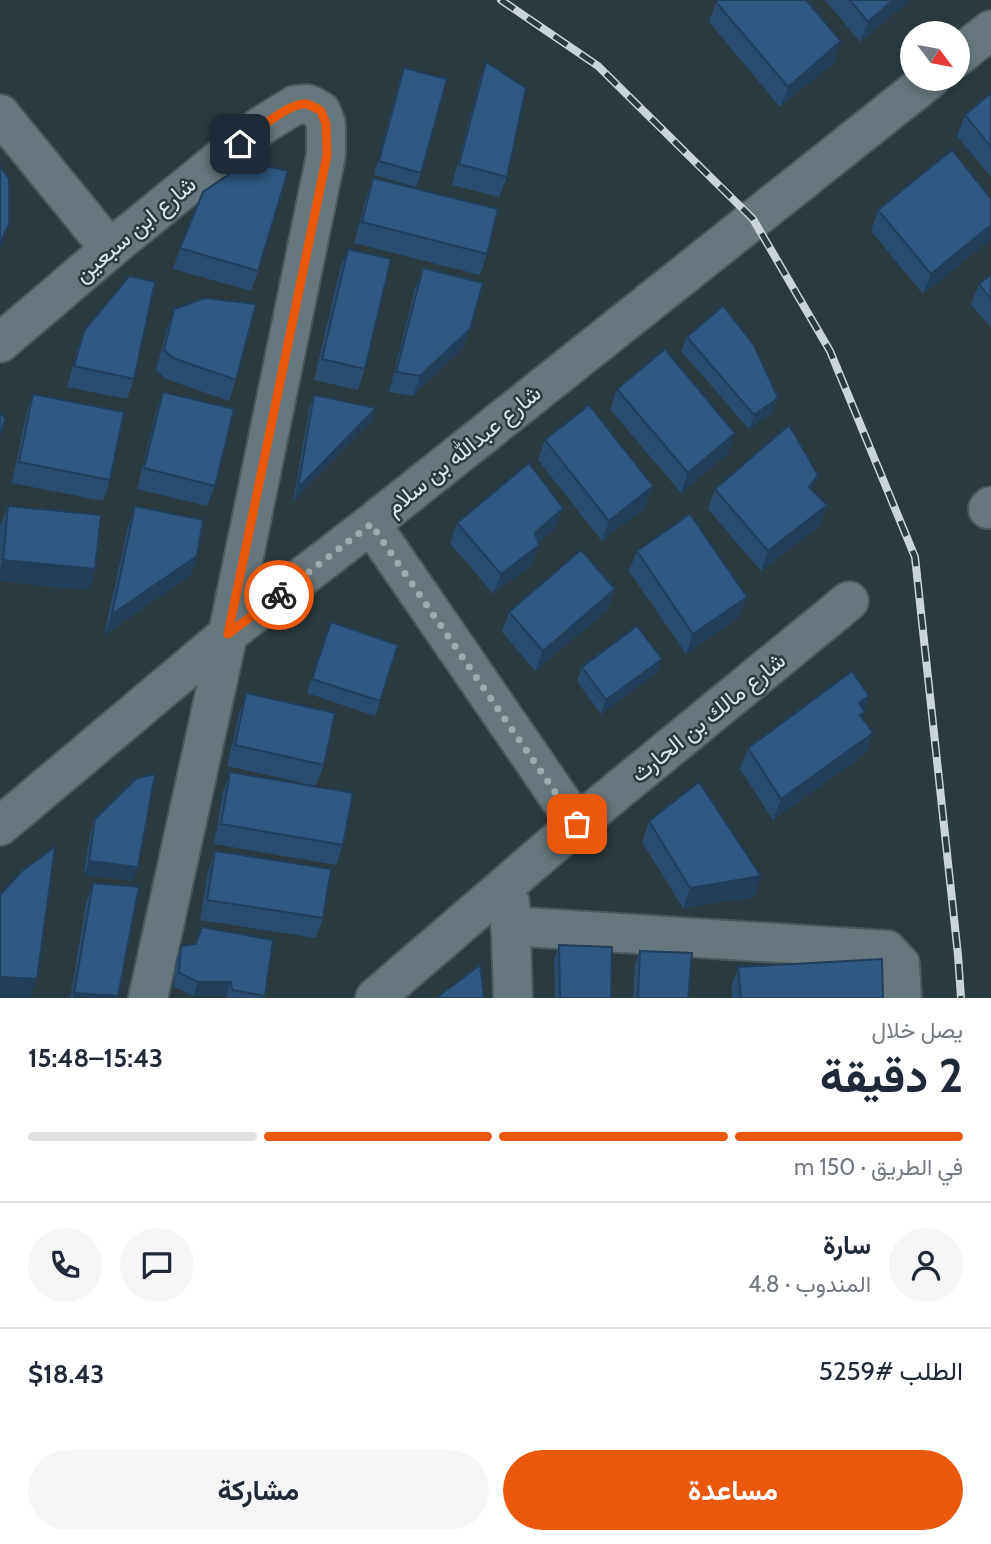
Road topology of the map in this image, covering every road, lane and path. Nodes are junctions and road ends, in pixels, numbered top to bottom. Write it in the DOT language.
graph roads {
  1 [pos="991,30"];
  2 [pos="970,47"];
  3 [pos="915,91"];
  4 [pos="0,114"];
  5 [pos="110,249"];
  6 [pos="0,343"];
  7 [pos="371,524"];
  8 [pos="849,601"];
  9 [pos="228,634"];
  10 [pos="577,824"];
  11 [pos="0,826"];
  12 [pos="509,882"];
  13 [pos="510,926"];
  14 [pos="148,998"];
  15 [pos="375,998"];
  16 [pos="513,998"];
  17 [pos="902,998"];
  1 -- 2 [label="street"];
  3 -- 7 [label="street, شارع عبدالله بن سلام"];
  4 -- 5 [label="street"];
  5 -- 6 [label="street, شارع ابن سبعين"];
  5 -- 9 [label="street, شارع ابن سبعين"];
  7 -- 9 [label="street, شارع عبدالله بن سلام"];
  7 -- 10 [label="street"];
  8 -- 10 [label="street, شارع مالك بن الحارث"];
  9 -- 11 [label="street, شارع عبدالله بن سلام"];
  9 -- 14 [label="street"];
  10 -- 12 [label="street, شارع مالك بن الحارث"];
  12 -- 13 [label="street"];
  12 -- 15 [label="street, شارع مالك بن الحارث"];
  13 -- 16 [label="street"];
  13 -- 17 [label="street"];
}
